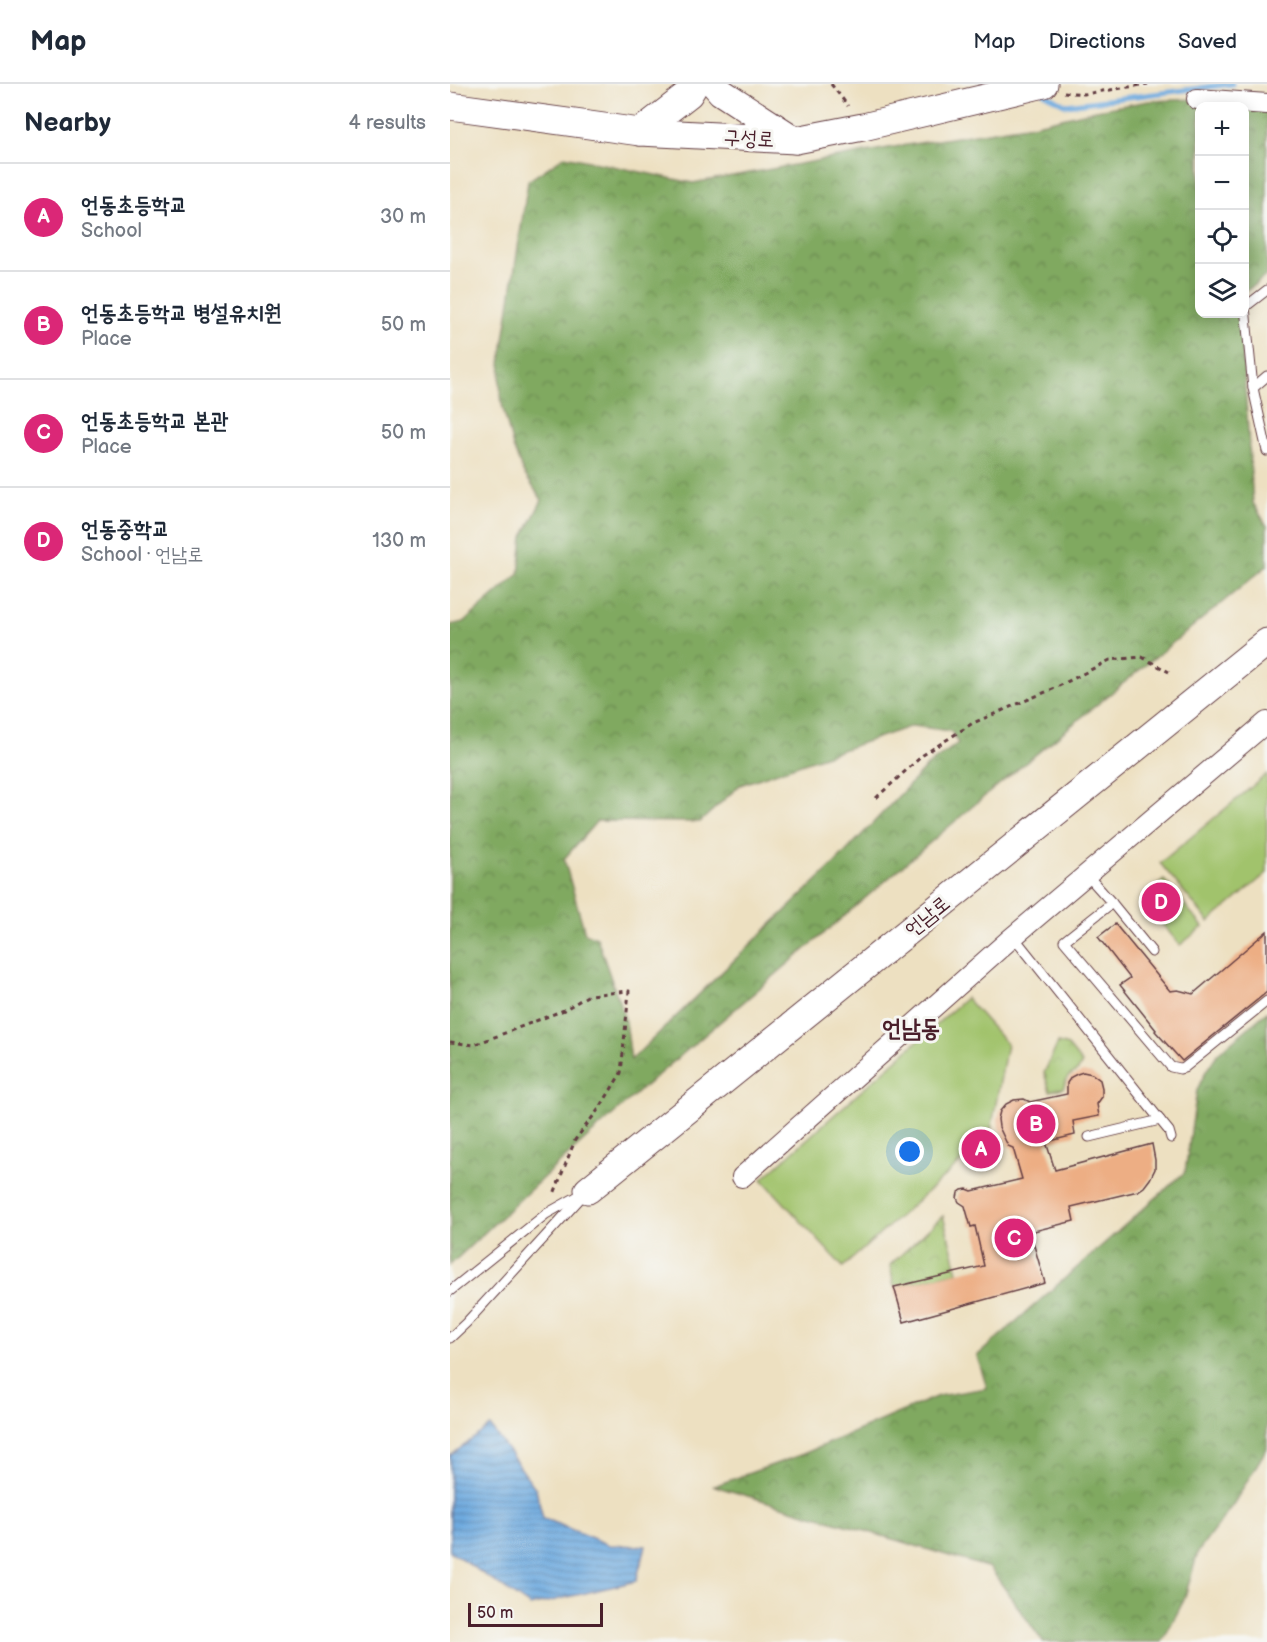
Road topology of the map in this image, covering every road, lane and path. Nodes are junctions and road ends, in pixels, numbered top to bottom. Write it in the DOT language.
graph roads {
  1 [pos="694,84"];
  2 [pos="714,84"];
  3 [pos="1148,84"];
  4 [pos="1052,88"];
  5 [pos="1197,99"];
  6 [pos="1267,104"];
  7 [pos="450,106"];
  8 [pos="640,132"];
  9 [pos="796,140"];
  10 [pos="1267,290"];
  11 [pos="1267,376"];
  12 [pos="1253,388"];
  13 [pos="1267,451"];
  14 [pos="1267,642"];
  15 [pos="1169,672"];
  16 [pos="1267,722"];
  17 [pos="876,798"];
  18 [pos="1087,875"];
  19 [pos="1112,903"];
  20 [pos="1014,937"];
  21 [pos="1152,952"];
  22 [pos="1267,1001"];
  23 [pos="450,1042"];
  24 [pos="1160,1120"];
  25 [pos="1089,1137"];
  26 [pos="1171,1138"];
  27 [pos="742,1177"];
  28 [pos="588,1190"];
  29 [pos="546,1214"];
  30 [pos="450,1291"];
  31 [pos="450,1338"];
  1 -- 8 [label="main road"];
  2 -- 9 [label="main road"];
  3 -- 4 [label="path"];
  4 -- 9 [label="main road, 구성로"];
  5 -- 6 [label="street"];
  7 -- 8 [label="main road, 구성로"];
  8 -- 9 [label="main road, 구성로"];
  10 -- 12 [label="lane"];
  11 -- 12 [label="lane"];
  12 -- 13 [label="lane"];
  14 -- 28 [label="main road, 언남로"];
  15 -- 17 [label="path"];
  16 -- 18 [label="street"];
  18 -- 19 [label="lane"];
  18 -- 20 [label="street"];
  19 -- 21 [label="lane"];
  19 -- 22 [label="lane"];
  20 -- 24 [label="lane"];
  20 -- 27 [label="street"];
  23 -- 29 [label="path"];
  24 -- 25 [label="lane"];
  24 -- 26 [label="lane"];
  28 -- 29 [label="lane"];
  28 -- 31 [label="lane"];
  29 -- 30 [label="lane"];
}
